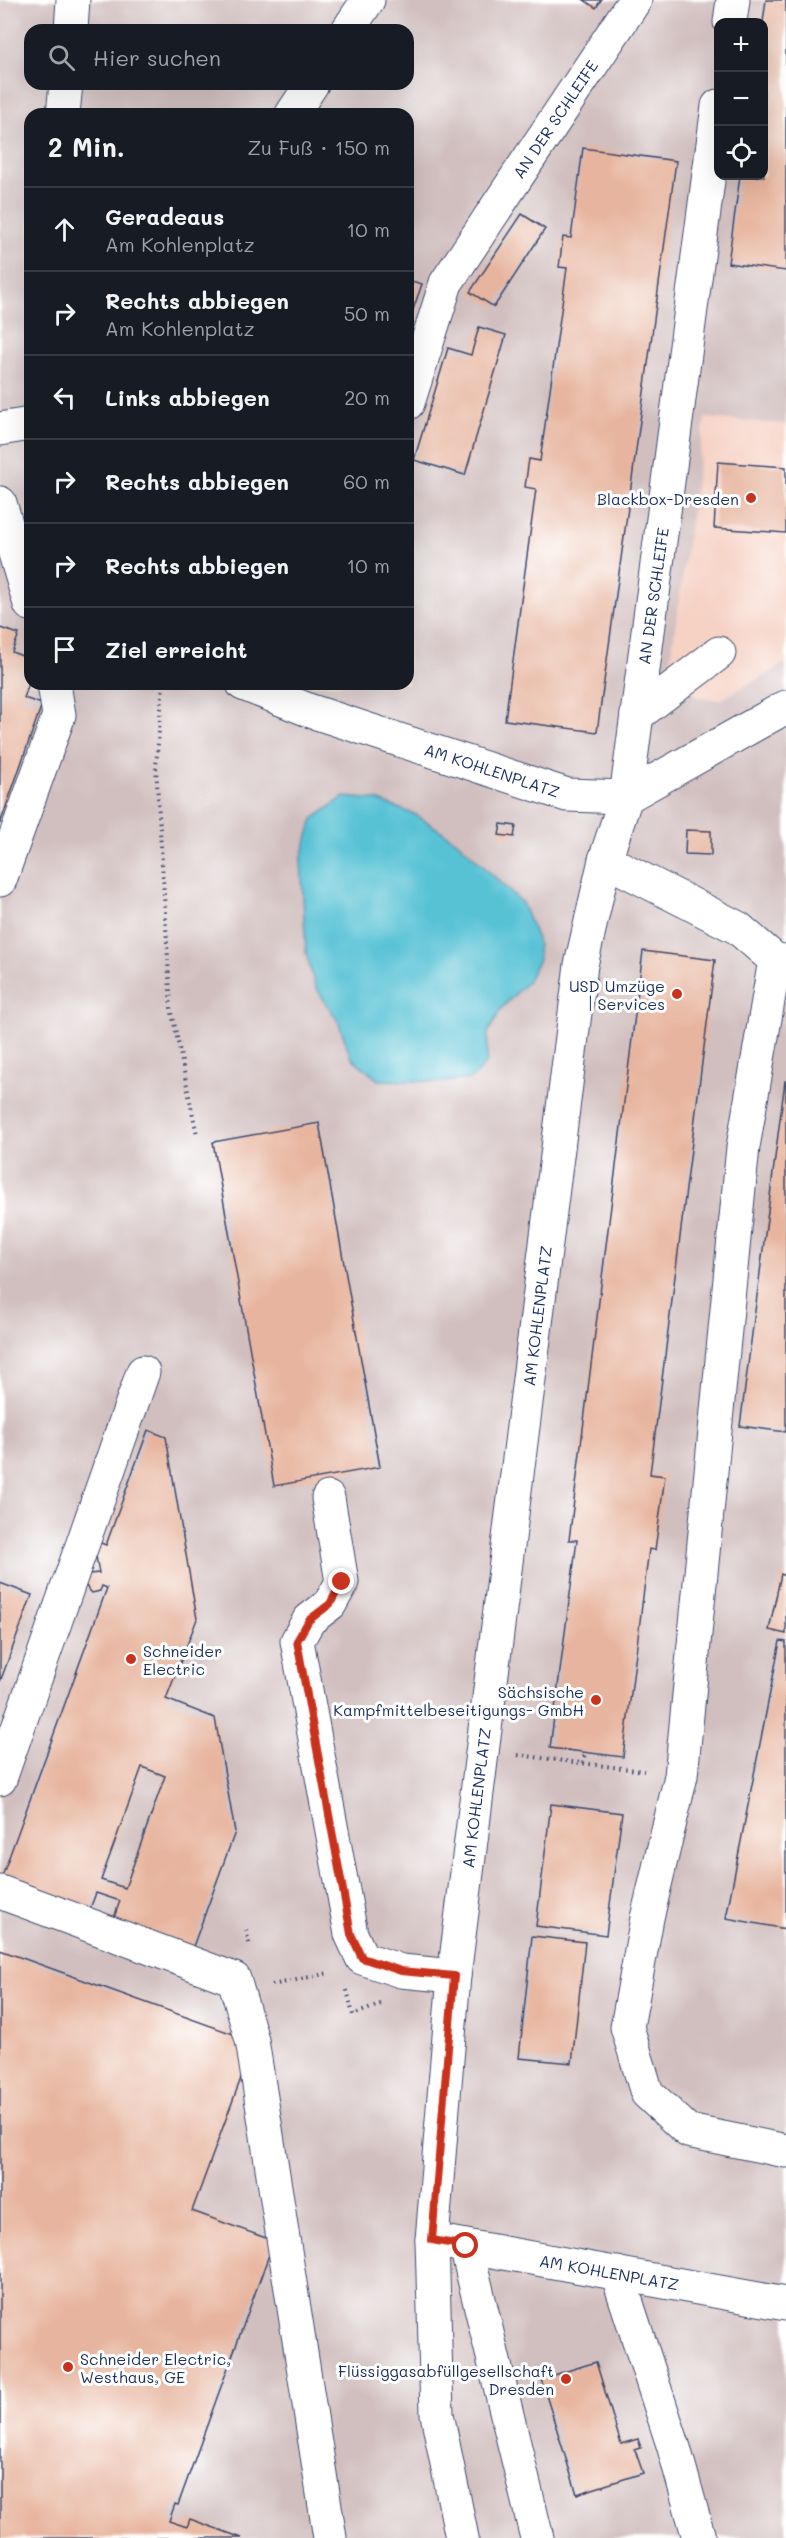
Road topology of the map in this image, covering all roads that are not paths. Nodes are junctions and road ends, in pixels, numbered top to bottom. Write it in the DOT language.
graph roads {
  1 [pos="73,0"];
  2 [pos="368,0"];
  3 [pos="635,0"];
  4 [pos="733,0"];
  5 [pos="731,18"];
  6 [pos="71,24"];
  7 [pos="352,24"];
  8 [pos="65,90"];
  9 [pos="308,90"];
  10 [pos="64,108"];
  11 [pos="296,108"];
  12 [pos="715,126"];
  13 [pos="414,384"];
  14 [pos="24,424"];
  15 [pos="0,429"];
  16 [pos="0,503"];
  17 [pos="24,584"];
  18 [pos="719,653"];
  19 [pos="55,690"];
  20 [pos="274,690"];
  21 [pos="316,698"];
  22 [pos="786,707"];
  23 [pos="637,715"];
  24 [pos="626,797"];
  25 [pos="605,860"];
  26 [pos="0,880"];
  27 [pos="780,961"];
  28 [pos="143,1372"];
  29 [pos="328,1498"];
  30 [pos="0,1779"];
  31 [pos="0,1892"];
  32 [pos="454,1976"];
  33 [pos="786,2151"];
  34 [pos="432,2240"];
  35 [pos="466,2246"];
  36 [pos="616,2273"];
  37 [pos="786,2304"];
  38 [pos="330,2538"];
  39 [pos="462,2538"];
  40 [pos="537,2538"];
  41 [pos="699,2538"];
  1 -- 6 [label="street"];
  2 -- 7 [label="street"];
  3 -- 13 [label="street, AN DER SCHLEIFE"];
  4 -- 5 [label="street"];
  8 -- 10 [label="street"];
  9 -- 11 [label="street"];
  12 -- 23 [label="street, AN DER SCHLEIFE"];
  14 -- 15 [label="street"];
  16 -- 17 [label="street"];
  18 -- 23 [label="street"];
  19 -- 26 [label="street"];
  20 -- 21 [label="street, AM KOHLENPLATZ"];
  21 -- 24 [label="street, AM KOHLENPLATZ"];
  22 -- 24 [label="street"];
  23 -- 24 [label="street, AN DER SCHLEIFE"];
  24 -- 25 [label="street, AM KOHLENPLATZ"];
  25 -- 27 [label="street"];
  25 -- 32 [label="street, AM KOHLENPLATZ"];
  27 -- 33 [label="street"];
  28 -- 30 [label="street"];
  29 -- 32 [label="street"];
  31 -- 38 [label="street"];
  32 -- 34 [label="street, AM KOHLENPLATZ"];
  34 -- 35 [label="street, AM KOHLENPLATZ"];
  34 -- 39 [label="street, AM KOHLENPLATZ"];
  35 -- 36 [label="street, AM KOHLENPLATZ"];
  35 -- 40 [label="street"];
  36 -- 37 [label="street, AM KOHLENPLATZ"];
  36 -- 41 [label="street"];
}
